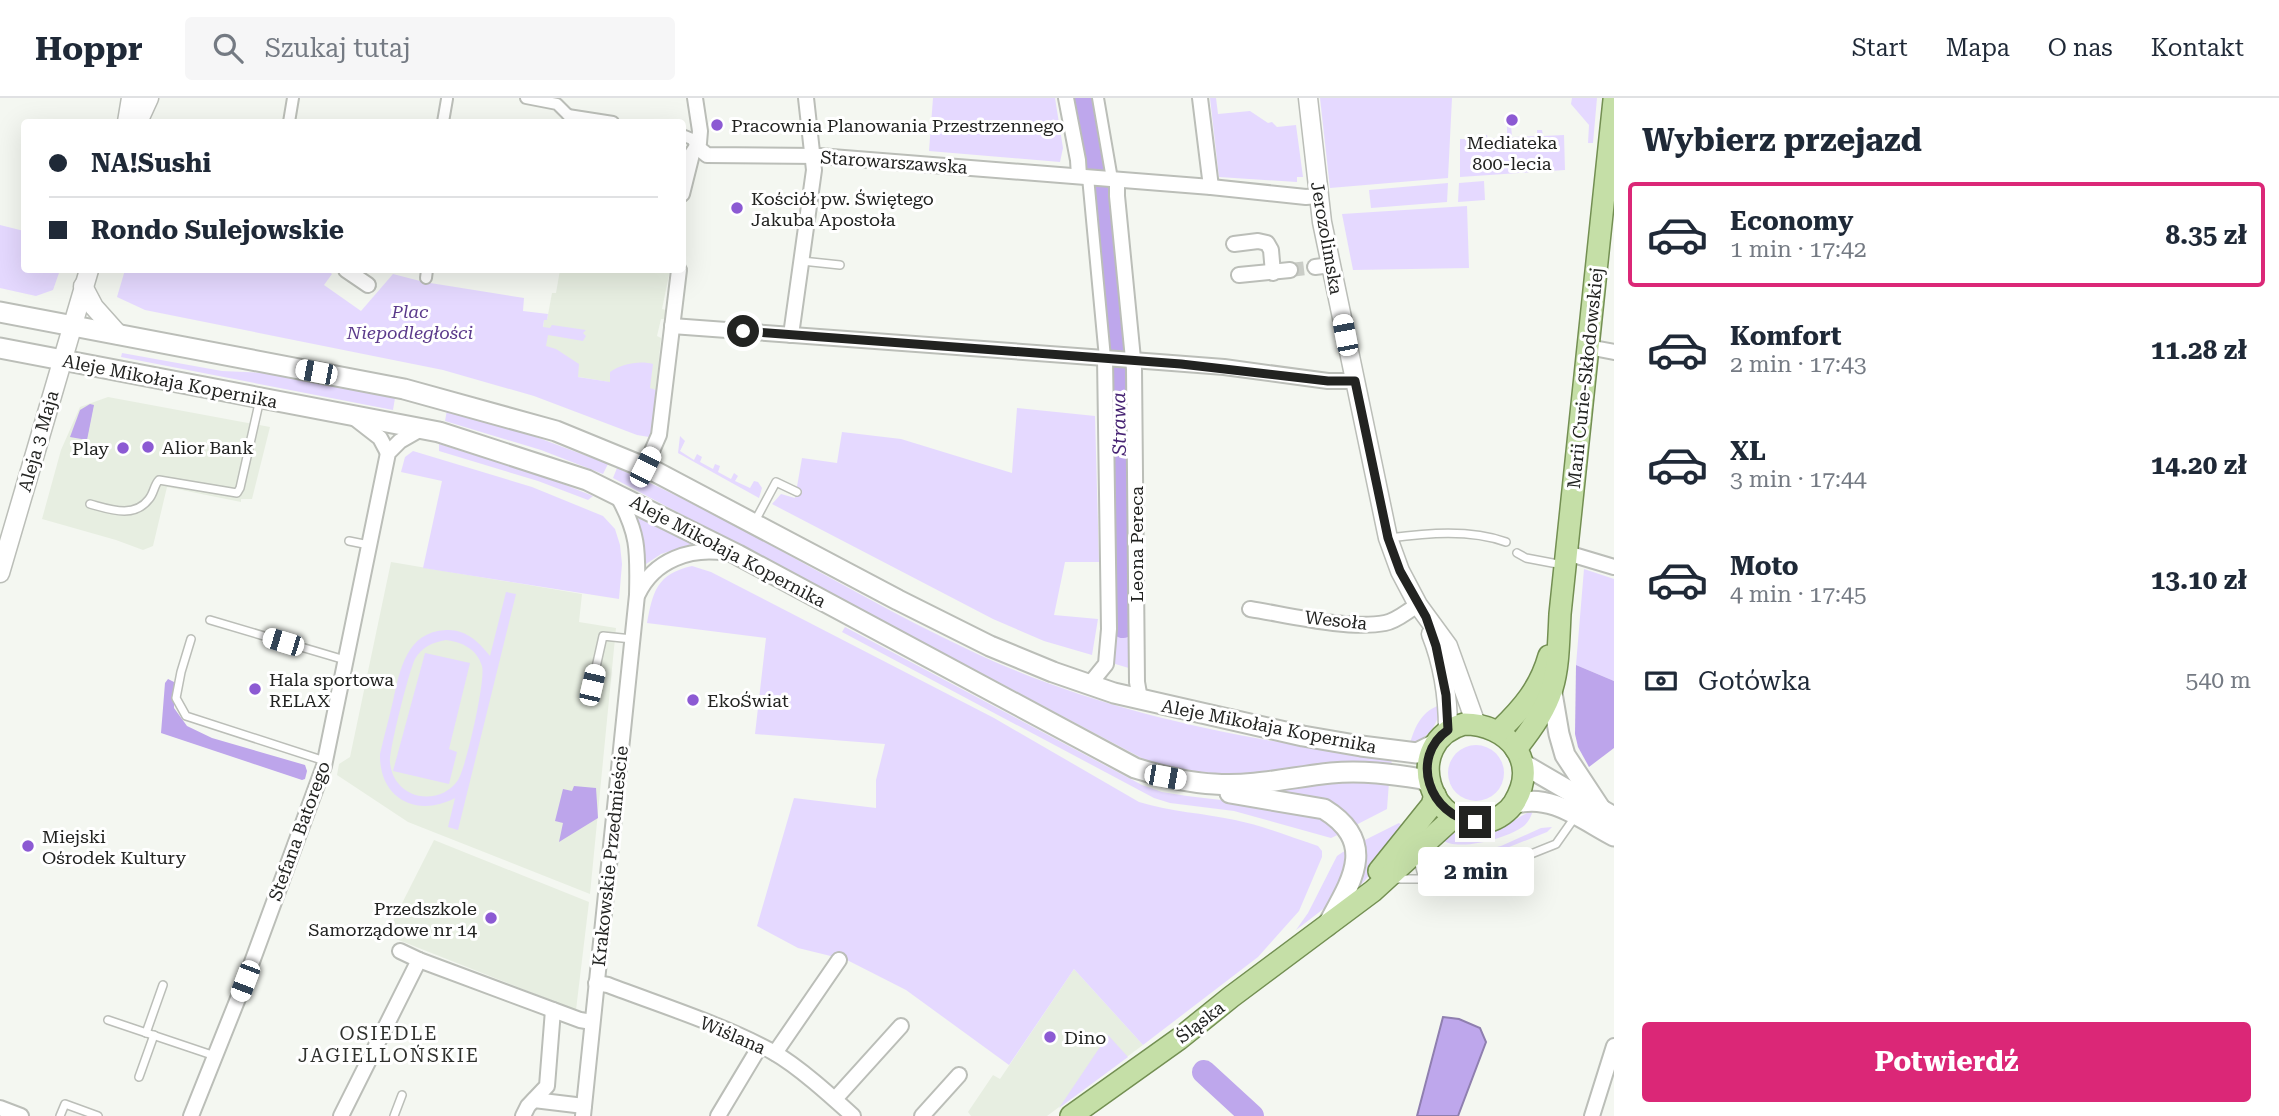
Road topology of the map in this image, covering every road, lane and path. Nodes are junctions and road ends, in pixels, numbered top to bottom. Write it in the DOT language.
graph roads {
  1 [pos="131,98"];
  2 [pos="149,98"];
  3 [pos="293,98"];
  4 [pos="443,98"];
  5 [pos="526,98"];
  6 [pos="695,98"];
  7 [pos="806,98"];
  8 [pos="1066,98"];
  9 [pos="1098,98"];
  10 [pos="1200,98"];
  11 [pos="1308,98"];
  12 [pos="1614,100"];
  13 [pos="557,101"];
  14 [pos="128,119"];
  15 [pos="139,119"];
  16 [pos="290,119"];
  17 [pos="443,119"];
  18 [pos="567,119"];
  19 [pos="686,137"];
  20 [pos="696,147"];
  21 [pos="814,156"];
  22 [pos="686,178"];
  23 [pos="1099,178"];
  24 [pos="1610,186"];
  25 [pos="1211,187"];
  26 [pos="1318,195"];
  27 [pos="1234,244"];
  28 [pos="801,261"];
  29 [pos="840,265"];
  30 [pos="1290,270"];
  31 [pos="350,273"];
  32 [pos="679,273"];
  33 [pos="1273,273"];
  34 [pos="1240,275"];
  35 [pos="86,278"];
  36 [pos="368,285"];
  37 [pos="0,312"];
  38 [pos="672,326"];
  39 [pos="71,327"];
  40 [pos="119,335"];
  41 [pos="791,335"];
  42 [pos="1588,347"];
  43 [pos="0,348"];
  44 [pos="1614,352"];
  45 [pos="1119,359"];
  46 [pos="61,360"];
  47 [pos="1355,381"];
  48 [pos="260,398"];
  49 [pos="351,415"];
  50 [pos="421,429"];
  51 [pos="388,453"];
  52 [pos="645,467"];
  53 [pos="616,492"];
  54 [pos="797,492"];
  55 [pos="90,504"];
  56 [pos="754,523"];
  57 [pos="1388,538"];
  58 [pos="349,541"];
  59 [pos="1506,542"];
  60 [pos="369,545"];
  61 [pos="1517,552"];
  62 [pos="738,555"];
  63 [pos="1566,559"];
  64 [pos="1614,567"];
  65 [pos="0,573"];
  66 [pos="637,595"];
  67 [pos="1250,609"];
  68 [pos="1422,611"];
  69 [pos="1560,614"];
  70 [pos="209,620"];
  71 [pos="191,639"];
  72 [pos="632,639"];
  73 [pos="346,660"];
  74 [pos="592,685"];
  75 [pos="1089,685"];
  76 [pos="1552,693"];
  77 [pos="1140,699"];
  78 [pos="1476,724"];
  79 [pos="1499,732"];
  80 [pos="1441,737"];
  81 [pos="1520,757"];
  82 [pos="325,761"];
  83 [pos="1135,768"];
  84 [pos="1432,790"];
  85 [pos="1514,804"];
  86 [pos="1608,809"];
  87 [pos="1576,816"];
  88 [pos="1454,817"];
  89 [pos="1614,836"];
  90 [pos="1416,851"];
  91 [pos="1387,879"];
  92 [pos="1423,879"];
  93 [pos="1327,926"];
  94 [pos="400,951"];
  95 [pos="419,960"];
  96 [pos="839,960"];
  97 [pos="596,983"];
  98 [pos="163,985"];
  99 [pos="553,1010"];
  100 [pos="108,1020"];
  101 [pos="592,1022"];
  102 [pos="901,1026"];
  103 [pos="150,1034"];
  104 [pos="760,1046"];
  105 [pos="1614,1046"];
  106 [pos="775,1053"];
  107 [pos="216,1057"];
  108 [pos="959,1075"];
  109 [pos="139,1077"];
  110 [pos="402,1095"];
  111 [pos="835,1099"];
  112 [pos="534,1100"];
  113 [pos="0,1108"];
  114 [pos="583,1111"];
  115 [pos="21,1116"];
  116 [pos="60,1116"];
  117 [pos="97,1116"];
  118 [pos="191,1116"];
  119 [pos="341,1116"];
  120 [pos="394,1116"];
  121 [pos="523,1116"];
  122 [pos="718,1116"];
  123 [pos="853,1116"];
  124 [pos="922,1116"];
  125 [pos="1071,1116"];
  126 [pos="1592,1116"];
  1 -- 14 [label="street"];
  2 -- 15 [label="street"];
  3 -- 16 [label="street"];
  4 -- 17 [label="street"];
  5 -- 13 [label="street"];
  6 -- 20 [label="street"];
  7 -- 21 [label="street"];
  8 -- 23 [label="street, Leona Pereca"];
  9 -- 23 [label="street, Leona Pereca"];
  10 -- 25 [label="street"];
  11 -- 26 [label="street, Jerozolimska"];
  12 -- 24 [label="main road, Marii Curie-Skłodowskiej"];
  13 -- 18 [label="street"];
  19 -- 20 [label="street"];
  20 -- 21 [label="street, Starowarszawska"];
  20 -- 22 [label="street"];
  21 -- 23 [label="street, Starowarszawska"];
  21 -- 28 [label="street"];
  23 -- 25 [label="street, Starowarszawska"];
  23 -- 45 [label="street, Leona Pereca"];
  23 -- 45 [label="street, Leona Pereca"];
  24 -- 42 [label="main road, Marii Curie-Skłodowskiej"];
  25 -- 26 [label="street, Starowarszawska"];
  26 -- 47 [label="street, Jerozolimska"];
  27 -- 33 [label="street"];
  28 -- 29 [label="lane"];
  28 -- 41 [label="street"];
  30 -- 33 [label="street"];
  31 -- 36 [label="street"];
  32 -- 38 [label="street"];
  33 -- 34 [label="street"];
  35 -- 39 [label="street, Aleja 3 Maja"];
  35 -- 40 [label="street"];
  37 -- 39 [label="main road, Aleje Mikołaja Kopernika"];
  38 -- 41 [label="street"];
  38 -- 52 [label="street"];
  39 -- 40 [label="main road, Aleje Mikołaja Kopernika"];
  39 -- 46 [label="street, Aleja 3 Maja"];
  40 -- 52 [label="main road, Aleje Mikołaja Kopernika"];
  41 -- 45 [label="street"];
  42 -- 44 [label="street"];
  42 -- 63 [label="main road, Marii Curie-Skłodowskiej"];
  43 -- 46 [label="main road, Aleje Mikołaja Kopernika"];
  45 -- 47 [label="street"];
  45 -- 75 [label="street, Leona Pereca"];
  45 -- 77 [label="street, Leona Pereca"];
  46 -- 48 [label="main road, Aleje Mikołaja Kopernika"];
  46 -- 65 [label="street, Aleja 3 Maja"];
  47 -- 57 [label="street, Jerozolimska"];
  48 -- 49 [label="main road, Aleje Mikołaja Kopernika"];
  48 -- 55 [label="lane"];
  49 -- 50 [label="main road, Aleje Mikołaja Kopernika"];
  49 -- 51 [label="street"];
  50 -- 51 [label="street"];
  50 -- 53 [label="main road, Aleje Mikołaja Kopernika"];
  51 -- 60 [label="street, Stefana Batorego"];
  52 -- 56 [label="main road, Aleje Mikołaja Kopernika"];
  53 -- 62 [label="main road, Aleje Mikołaja Kopernika"];
  53 -- 66 [label="street, Krakowskie Przedmieście"];
  54 -- 56 [label="lane"];
  56 -- 75 [label="main road, Aleje Mikołaja Kopernika"];
  57 -- 59 [label="lane"];
  57 -- 68 [label="street, Jerozolimska"];
  58 -- 60 [label="lane"];
  60 -- 73 [label="street, Stefana Batorego"];
  61 -- 63 [label="lane"];
  62 -- 66 [label="street"];
  62 -- 83 [label="main road, Aleje Mikołaja Kopernika"];
  63 -- 64 [label="street"];
  63 -- 69 [label="main road, Marii Curie-Skłodowskiej"];
  66 -- 72 [label="street, Krakowskie Przedmieście"];
  67 -- 68 [label="street, Wesoła"];
  68 -- 78 [label="street, Jerozolimska"];
  68 -- 80 [label="street, Jerozolimska"];
  69 -- 76 [label="main road, Marii Curie-Skłodowskiej"];
  69 -- 79 [label="main road, Marii Curie-Skłodowskiej"];
  70 -- 73 [label="lane"];
  71 -- 82 [label="lane"];
  72 -- 74 [label="lane"];
  72 -- 97 [label="street, Krakowskie Przedmieście"];
  73 -- 82 [label="street, Stefana Batorego"];
  75 -- 77 [label="main road, Aleje Mikołaja Kopernika"];
  76 -- 81 [label="main road, Marii Curie-Skłodowskiej"];
  76 -- 86 [label="main road"];
  77 -- 80 [label="main road, Aleje Mikołaja Kopernika"];
  78 -- 79 [label="main road"];
  78 -- 80 [label="main road"];
  79 -- 81 [label="main road"];
  80 -- 84 [label="main road"];
  81 -- 85 [label="main road"];
  81 -- 86 [label="main road"];
  82 -- 107 [label="street, Stefana Batorego"];
  83 -- 84 [label="main road, Aleje Mikołaja Kopernika"];
  83 -- 93 [label="main road"];
  84 -- 88 [label="main road"];
  84 -- 93 [label="main road, Śląska"];
  85 -- 87 [label="main road"];
  85 -- 88 [label="main road"];
  87 -- 89 [label="main road"];
  87 -- 92 [label="lane"];
  88 -- 90 [label="main road, Śląska"];
  90 -- 91 [label="main road, Śląska"];
  90 -- 92 [label="lane"];
  91 -- 92 [label="lane"];
  91 -- 93 [label="main road, Śląska"];
  93 -- 125 [label="main road, Śląska"];
  94 -- 95 [label="street"];
  95 -- 99 [label="street"];
  95 -- 119 [label="street"];
  96 -- 106 [label="street"];
  97 -- 101 [label="street, Krakowskie Przedmieście"];
  97 -- 104 [label="street, Wiślana"];
  98 -- 103 [label="lane"];
  99 -- 101 [label="street"];
  99 -- 112 [label="street"];
  100 -- 103 [label="lane"];
  101 -- 114 [label="street, Krakowskie Przedmieście"];
  102 -- 111 [label="street"];
  103 -- 107 [label="lane"];
  103 -- 109 [label="lane"];
  104 -- 106 [label="street, Wiślana"];
  104 -- 122 [label="street"];
  105 -- 126 [label="street"];
  106 -- 111 [label="street, Wiślana"];
  107 -- 118 [label="street, Stefana Batorego"];
  108 -- 124 [label="street"];
  110 -- 120 [label="lane"];
  111 -- 123 [label="street, Wiślana"];
  112 -- 114 [label="street"];
  112 -- 121 [label="street"];
  113 -- 115 [label="street"];
  116 -- 117 [label="lane"];
}
